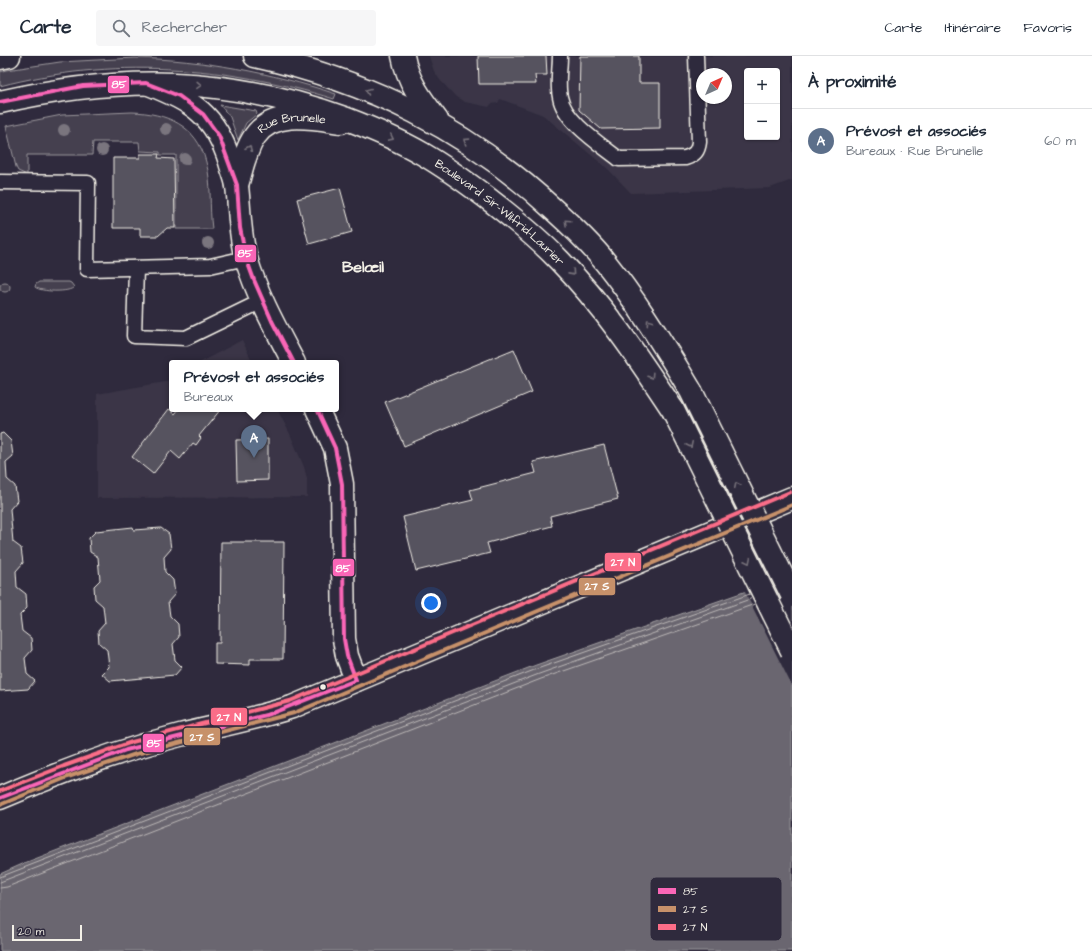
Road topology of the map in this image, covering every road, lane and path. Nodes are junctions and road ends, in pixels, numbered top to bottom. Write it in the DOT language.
graph roads {
  1 [pos="9,56"];
  2 [pos="255,56"];
  3 [pos="403,56"];
  4 [pos="560,56"];
  5 [pos="696,56"];
  6 [pos="0,58"];
  7 [pos="146,83"];
  8 [pos="0,102"];
  9 [pos="361,125"];
  10 [pos="442,125"];
  11 [pos="0,180"];
  12 [pos="237,185"];
  13 [pos="246,258"];
  14 [pos="136,268"];
  15 [pos="262,301"];
  16 [pos="292,360"];
  17 [pos="318,412"];
  18 [pos="792,498"];
  19 [pos="792,596"];
  20 [pos="792,651"];
  21 [pos="356,680"];
  22 [pos="0,798"];
  1 -- 6 [label="main road"];
  10 -- 2 [label="main road, one-way"];
  3 -- 10 [label="main road"];
  4 -- 5 [label="lane"];
  7 -- 8 [label="main road, Boulevard Sir-Wilfrid-Laurier"];
  7 -- 9 [label="main road, Boulevard Sir-Wilfrid-Laurier, one-way"];
  7 -- 12 [label="main road, Rue Brunelle"];
  12 -- 9 [label="main road, Rue Brunelle, one-way"];
  9 -- 20 [label="main road, Boulevard Sir-Wilfrid-Laurier, one-way, bridge"];
  19 -- 10 [label="main road, one-way, bridge"];
  11 -- 14 [label="lane"];
  12 -- 13 [label="main road, Rue Brunelle"];
  13 -- 14 [label="lane"];
  13 -- 15 [label="main road, Rue Brunelle"];
  14 -- 15 [label="lane"];
  15 -- 16 [label="main road, Rue Brunelle"];
  17 -- 21 [label="main road"];
  18 -- 21 [label="main road"];
  21 -- 22 [label="main road"];
}
